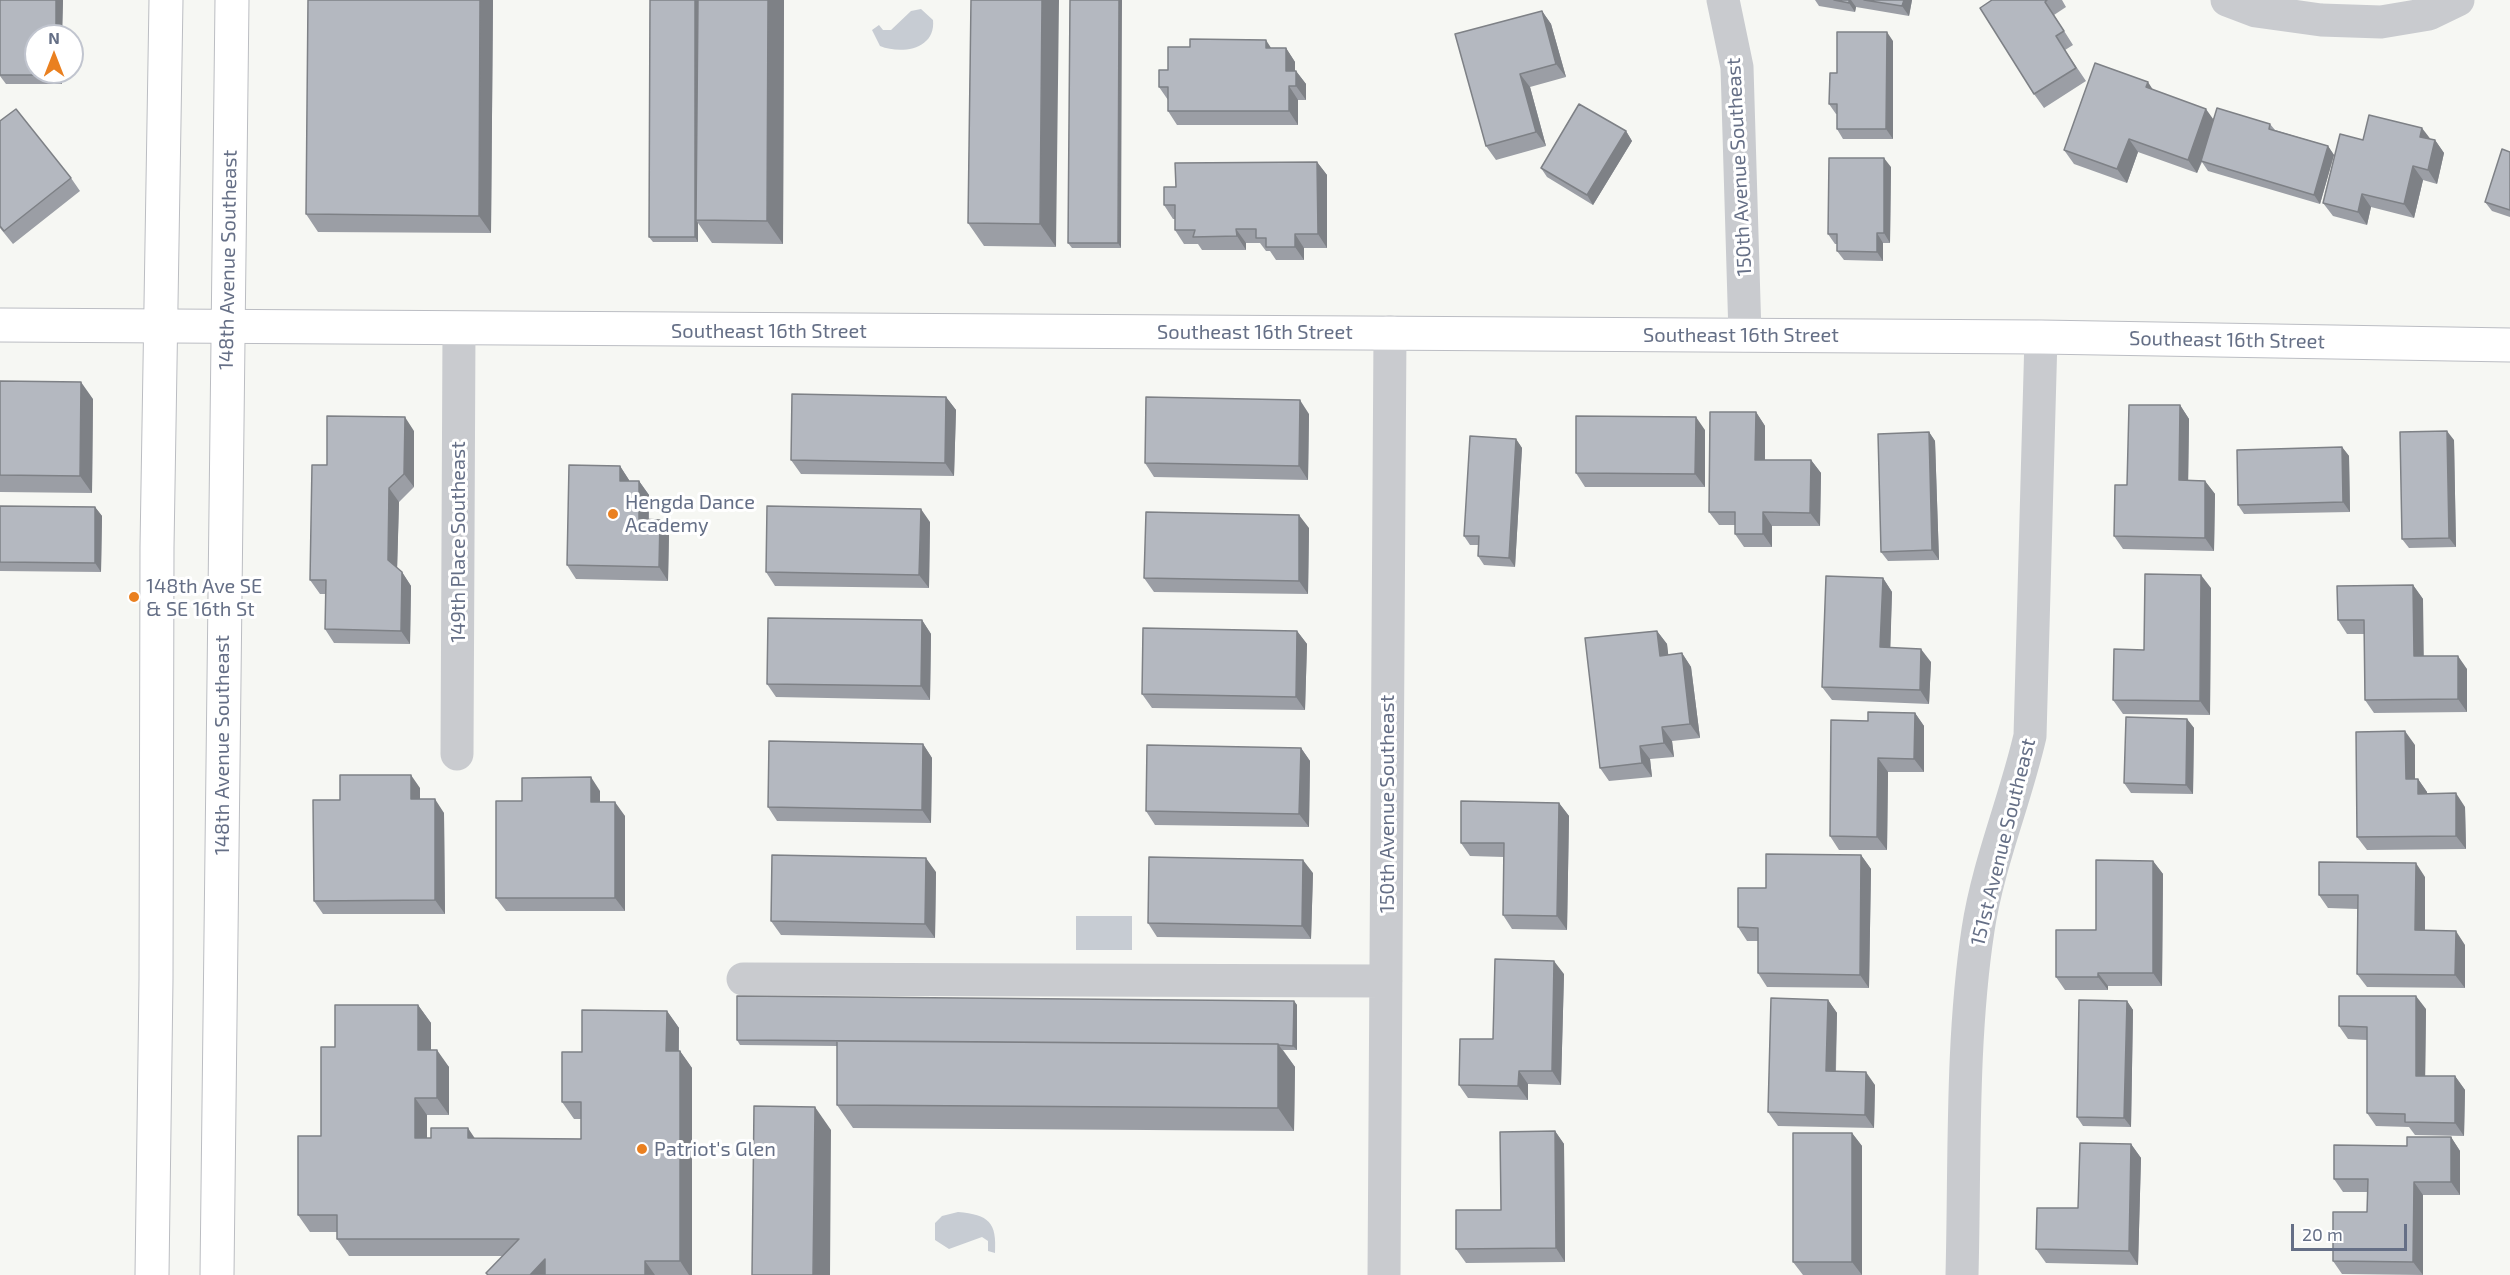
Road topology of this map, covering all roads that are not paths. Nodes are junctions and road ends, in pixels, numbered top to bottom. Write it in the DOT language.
graph roads {
  1 [pos="166,0"];
  2 [pos="232,0"];
  3 [pos="1723,0"];
  4 [pos="2228,0"];
  5 [pos="2458,0"];
  6 [pos="0,325"];
  7 [pos="160,325"];
  8 [pos="227,326"];
  9 [pos="459,329"];
  10 [pos="1390,332"];
  11 [pos="1745,335"];
  12 [pos="2041,337"];
  13 [pos="2510,345"];
  14 [pos="457,754"];
  15 [pos="743,978"];
  16 [pos="1386,981"];
  17 [pos="152,1275"];
  18 [pos="217,1275"];
  19 [pos="1384,1275"];
  20 [pos="1962,1275"];
  1 -- 7 [label="main road"];
  2 -- 8 [label="main road, 148th Avenue Southeast"];
  3 -- 11 [label="street, 150th Avenue Southeast"];
  4 -- 5 [label="street"];
  6 -- 7 [label="main road, Southeast 16th Street"];
  7 -- 8 [label="main road, Southeast 16th Street"];
  7 -- 17 [label="main road"];
  8 -- 9 [label="main road, Southeast 16th Street"];
  8 -- 18 [label="main road, 148th Avenue Southeast"];
  9 -- 10 [label="main road, Southeast 16th Street"];
  9 -- 14 [label="street, 149th Place Southeast"];
  10 -- 11 [label="main road, Southeast 16th Street"];
  10 -- 16 [label="street, 150th Avenue Southeast"];
  11 -- 12 [label="main road, Southeast 16th Street"];
  12 -- 13 [label="main road, Southeast 16th Street"];
  12 -- 20 [label="street, 151st Avenue Southeast"];
  15 -- 16 [label="street"];
  16 -- 19 [label="street, 150th Avenue Southeast"];
}
